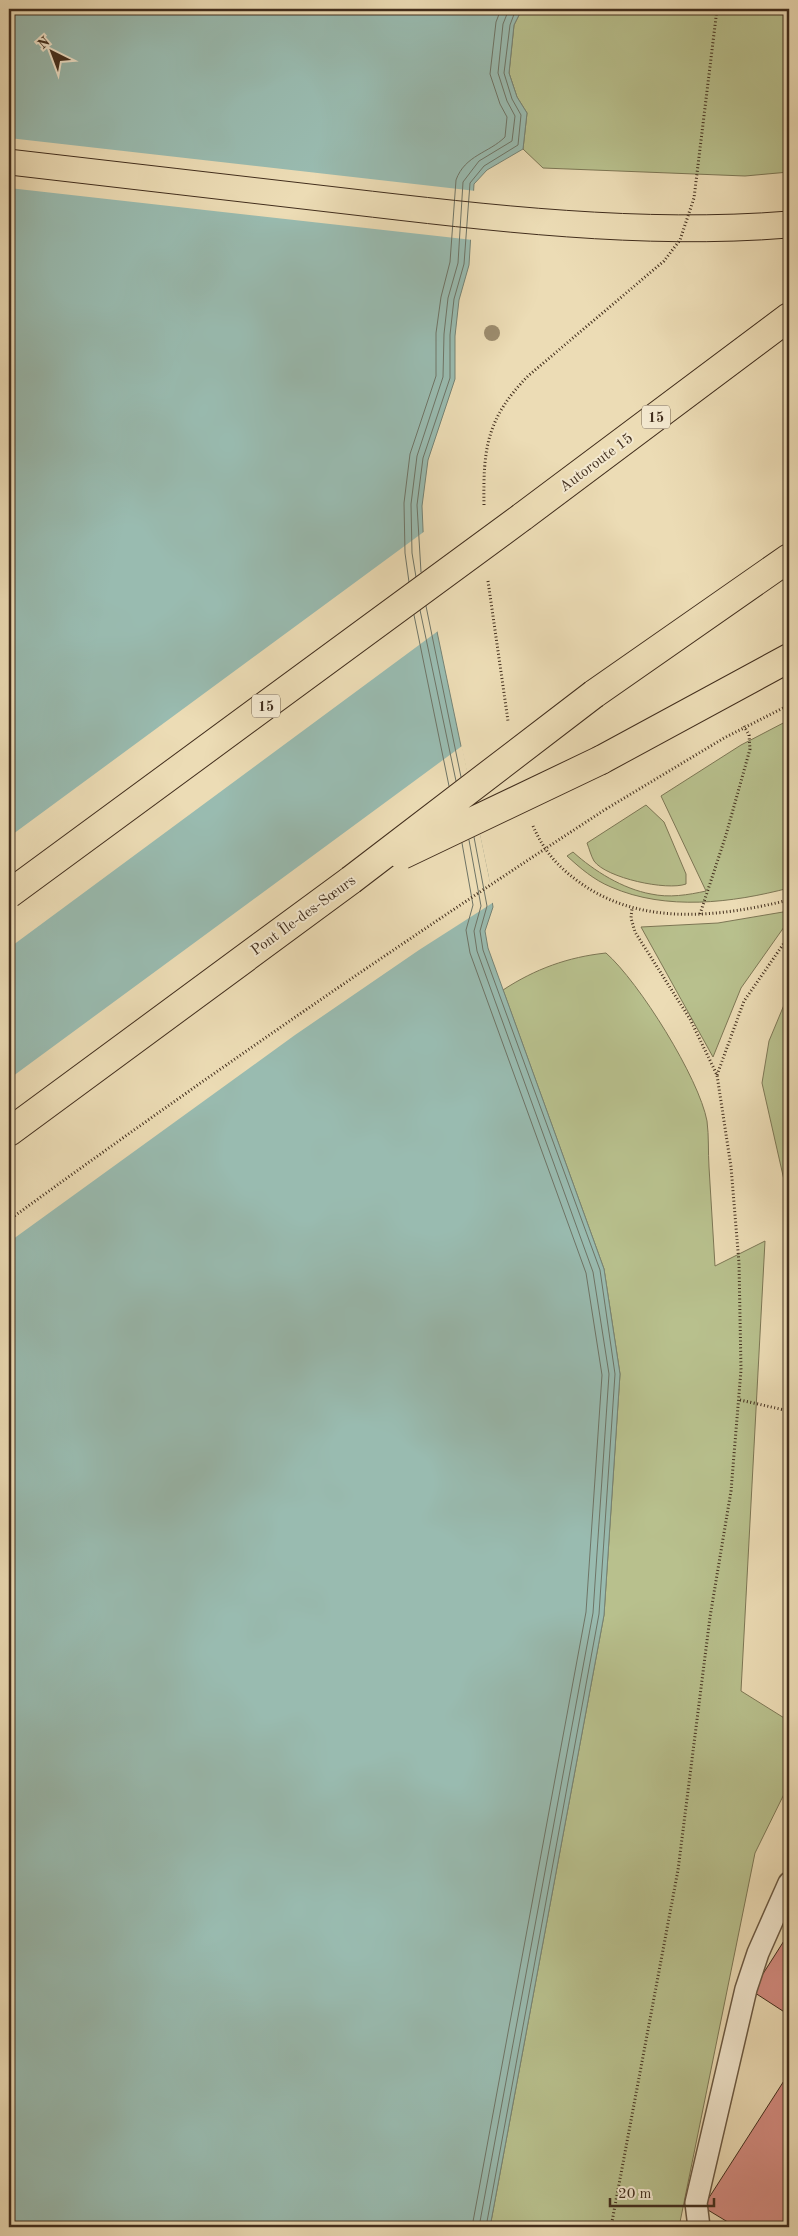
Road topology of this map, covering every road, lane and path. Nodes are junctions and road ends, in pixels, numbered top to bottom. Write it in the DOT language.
graph roads {
  1 [pos="789,317"];
  2 [pos="789,558"];
  3 [pos="789,658"];
  4 [pos="789,705"];
  5 [pos="744,726"];
  6 [pos="351,880"];
  7 [pos="9,894"];
  8 [pos="789,900"];
  9 [pos="700,914"];
  10 [pos="789,936"];
  11 [pos="717,1075"];
  12 [pos="9,1132"];
  13 [pos="9,1220"];
  14 [pos="740,1400"];
  15 [pos="789,1411"];
  16 [pos="789,1883"];
  17 [pos="611,2227"];
  18 [pos="699,2227"];
  1 -- 7 [label="highway, Autoroute 15 / 15, bridge"];
  2 -- 6 [label="highway, Pont Île-des-Sœurs, bridge"];
  3 -- 6 [label="highway, bridge"];
  4 -- 5 [label="path"];
  5 -- 9 [label="path"];
  5 -- 13 [label="path, bridge"];
  6 -- 12 [label="highway, Pont Île-des-Sœurs"];
  8 -- 9 [label="path"];
  9 -- 11 [label="path"];
  10 -- 11 [label="path"];
  11 -- 14 [label="path"];
  14 -- 15 [label="path"];
  14 -- 17 [label="path"];
  16 -- 18 [label="lane"];
}
